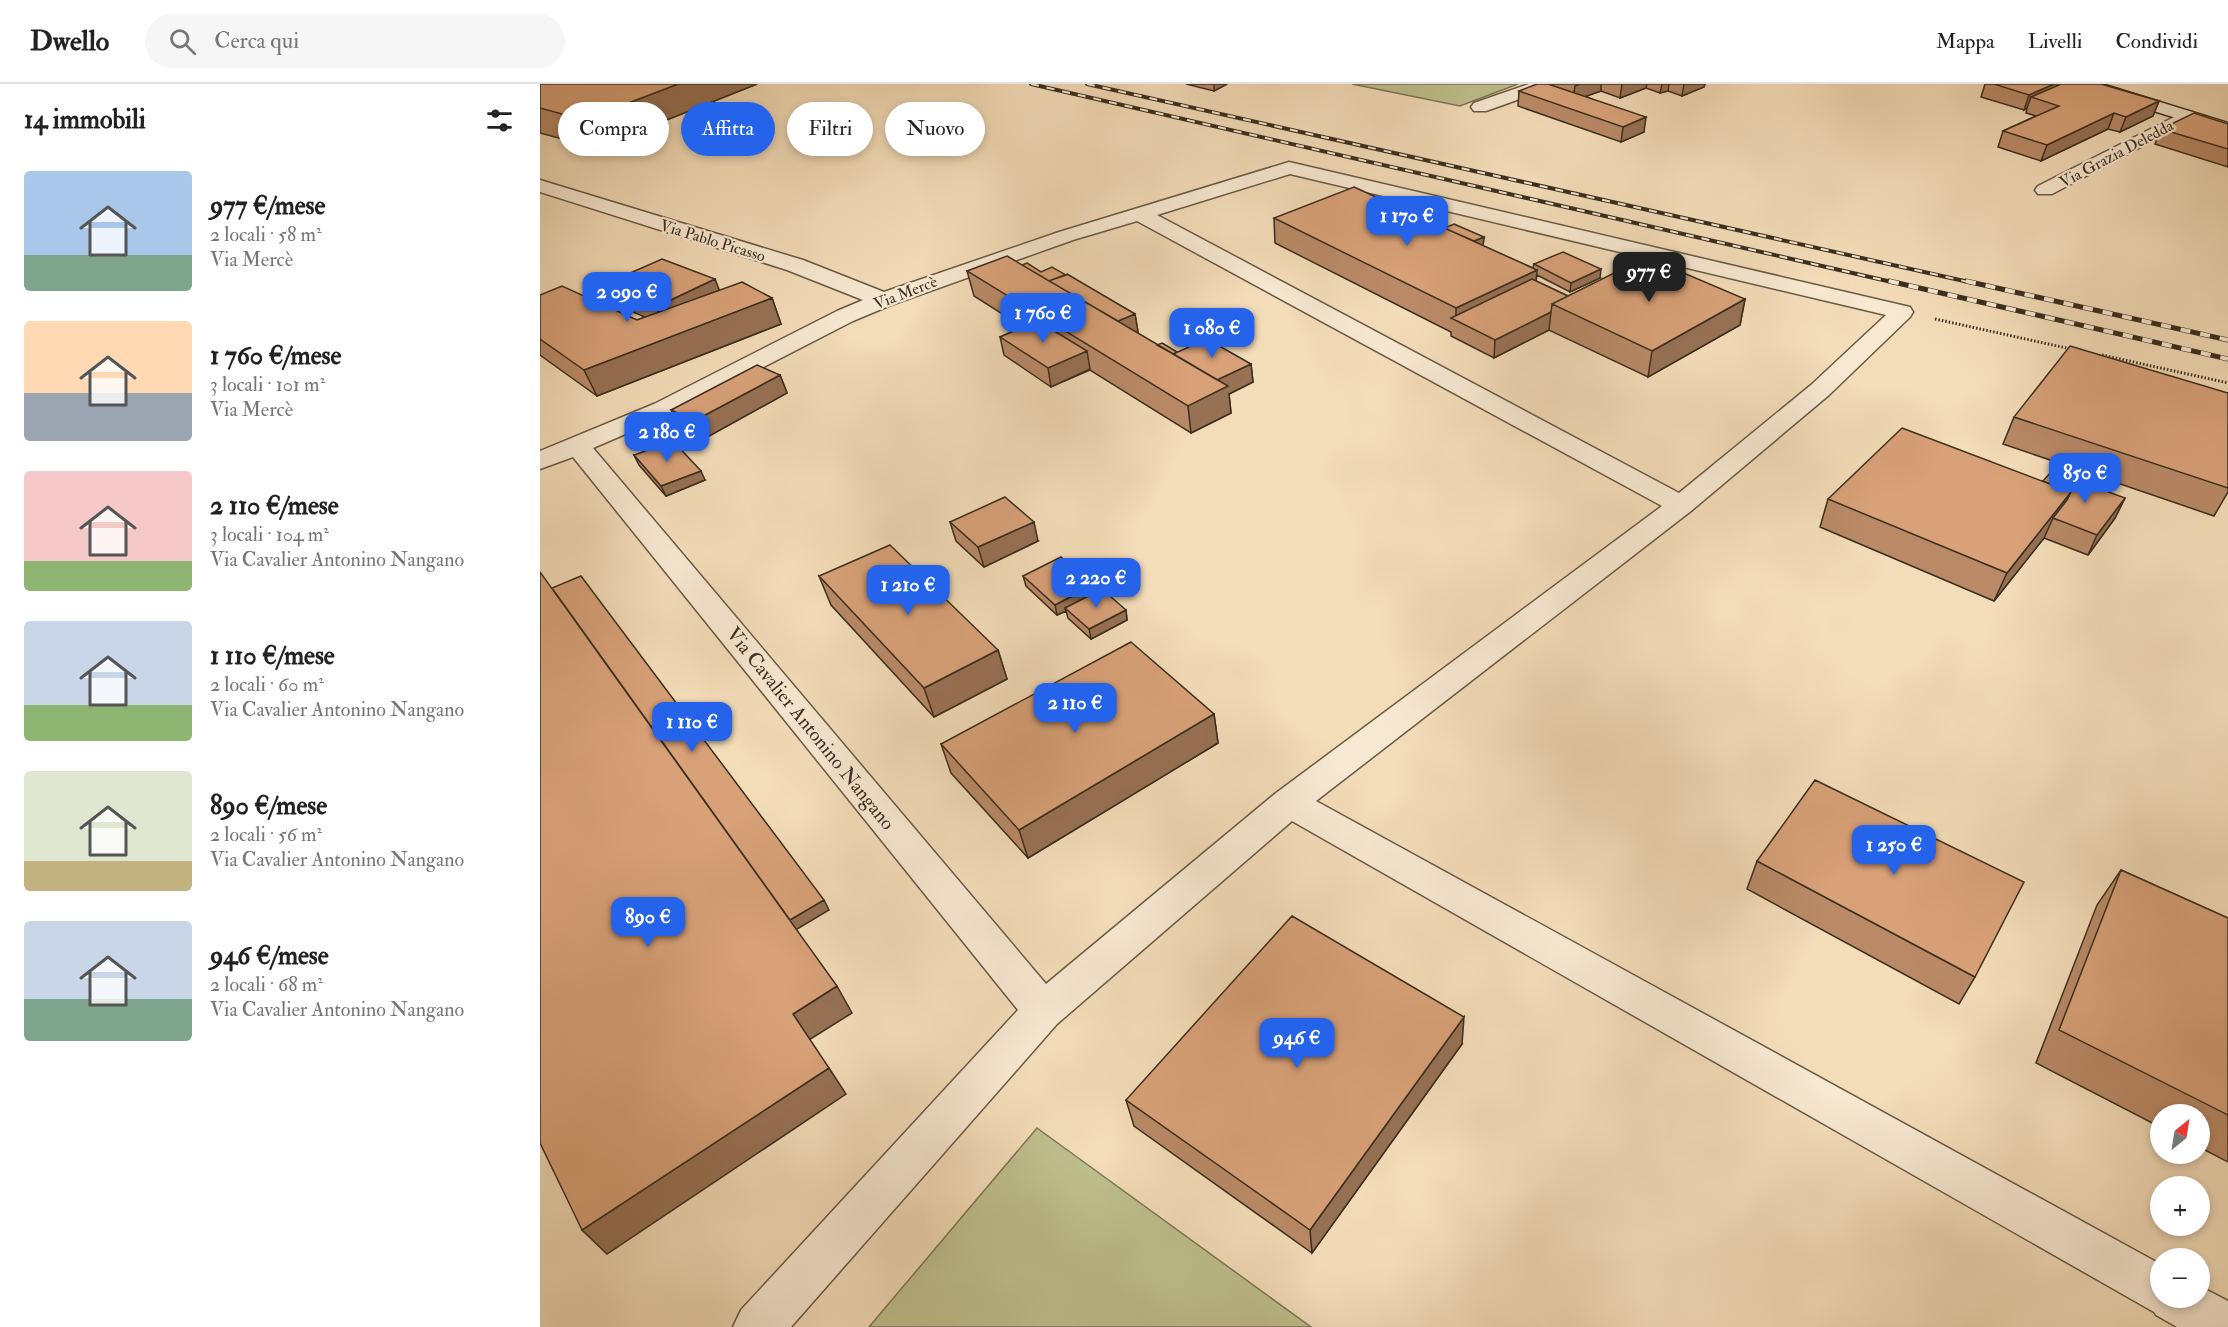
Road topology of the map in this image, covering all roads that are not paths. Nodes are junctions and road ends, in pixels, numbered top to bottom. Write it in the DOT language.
graph roads {
  1 [pos="1545,84"];
  2 [pos="2085,84"];
  3 [pos="1480,107"];
  4 [pos="2186,116"];
  5 [pos="2228,129"];
  6 [pos="540,186"];
  7 [pos="2045,190"];
  8 [pos="1140,214"];
  9 [pos="883,300"];
  10 [pos="579,446"];
  11 [pos="540,461"];
  12 [pos="1681,505"];
  13 [pos="1289,803"];
  14 [pos="1043,1011"];
  15 [pos="2150,1284"];
  16 [pos="2191,1308"];
  17 [pos="758,1327"];
  18 [pos="2226,1327"];
  1 -- 3 [label="street"];
  2 -- 4 [label="street"];
  4 -- 5 [label="street"];
  4 -- 7 [label="street, Via Grazia Deledda"];
  6 -- 9 [label="street, Via Pablo Picasso"];
  8 -- 9 [label="street, Via Mercè"];
  8 -- 12 [label="street"];
  8 -- 12 [label="street, Via Mercè"];
  9 -- 10 [label="street, Via Mercè"];
  10 -- 11 [label="street, Via Mercè"];
  10 -- 14 [label="street, Via Cavalier Antonino Nangano"];
  12 -- 13 [label="street"];
  13 -- 14 [label="street"];
  13 -- 15 [label="street"];
  14 -- 17 [label="street"];
  16 -- 18 [label="street"];
}
